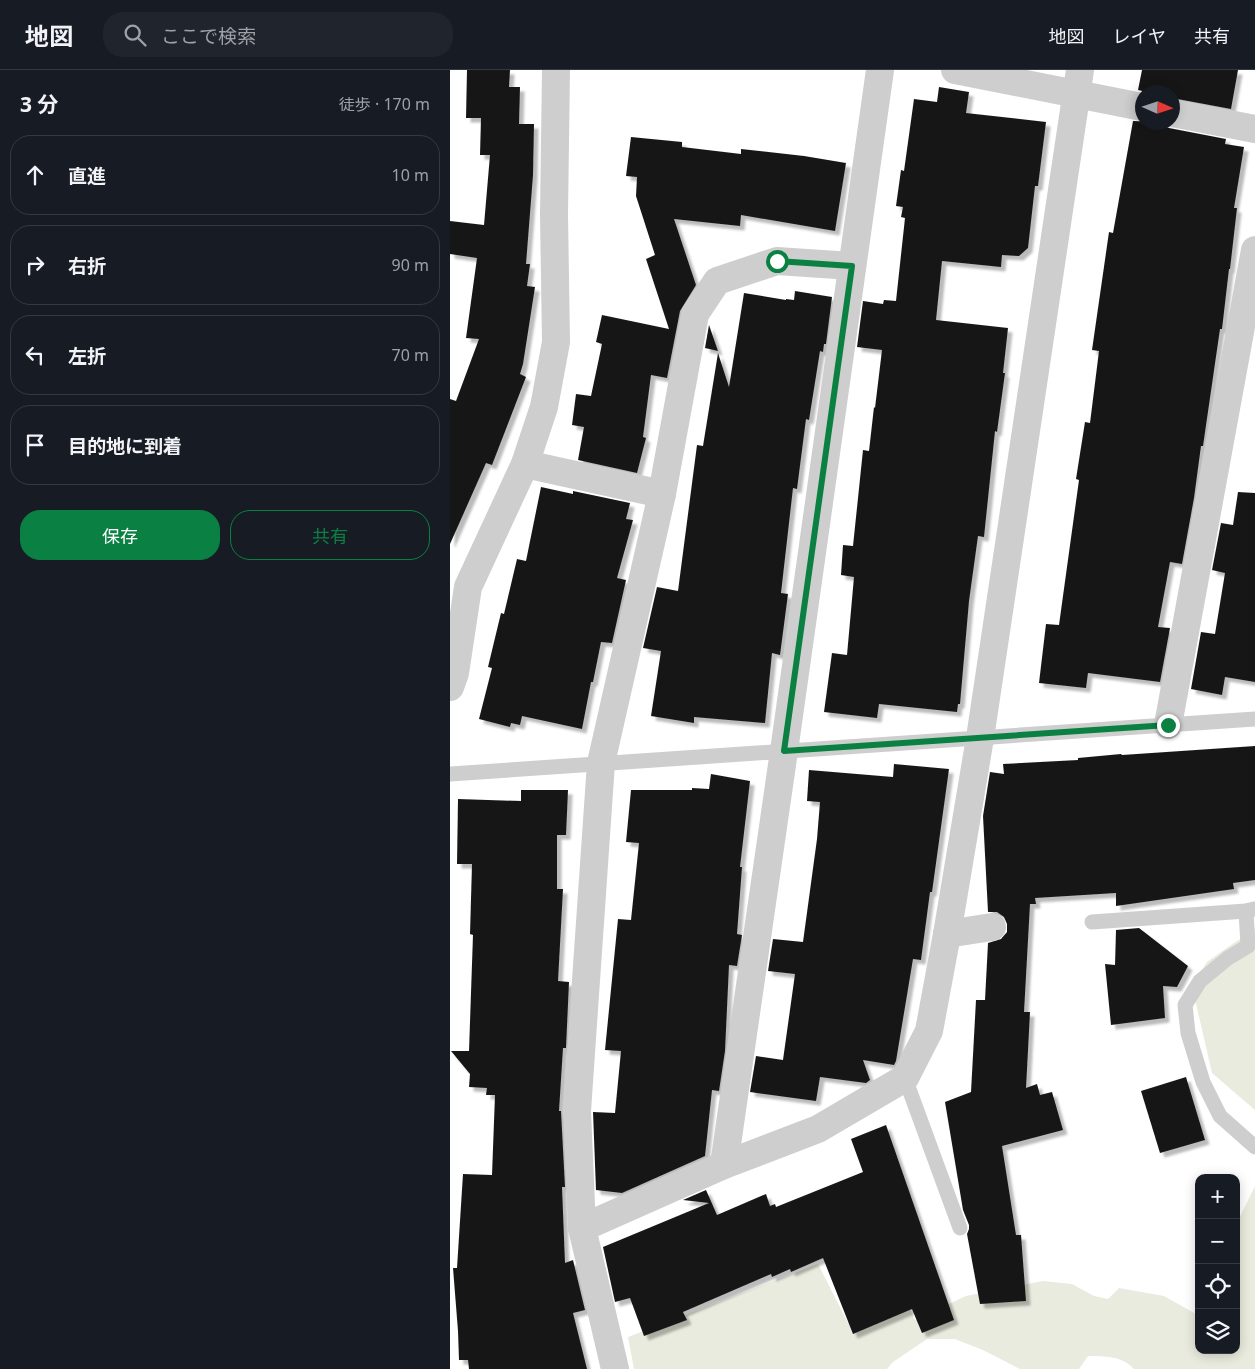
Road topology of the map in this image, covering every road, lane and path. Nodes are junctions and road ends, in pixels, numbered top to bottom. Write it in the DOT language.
graph roads {
  1 [pos="556,70"];
  2 [pos="880,70"];
  3 [pos="955,70"];
  4 [pos="1078,82"];
  5 [pos="1135,104"];
  6 [pos="1180,115"];
  7 [pos="1255,129"];
  8 [pos="1255,250"];
  9 [pos="852,266"];
  10 [pos="525,464"];
  11 [pos="662,494"];
  12 [pos="450,687"];
  13 [pos="1255,719"];
  14 [pos="1168,725"];
  15 [pos="980,738"];
  16 [pos="784,751"];
  17 [pos="601,763"];
  18 [pos="450,774"];
  19 [pos="1251,910"];
  20 [pos="1092,922"];
  21 [pos="992,927"];
  22 [pos="947,934"];
  23 [pos="905,1078"];
  24 [pos="1255,1147"];
  25 [pos="724,1166"];
  26 [pos="582,1228"];
  27 [pos="960,1228"];
  28 [pos="615,1369"];
  1 -- 10 [label="street"];
  2 -- 9 [label="street"];
  3 -- 4 [label="street"];
  4 -- 5 [label="street"];
  4 -- 15 [label="street"];
  6 -- 7 [label="street"];
  8 -- 14 [label="street"];
  9 -- 11 [label="street"];
  9 -- 16 [label="street"];
  10 -- 11 [label="street"];
  10 -- 12 [label="street"];
  11 -- 17 [label="street"];
  13 -- 14 [label="lane"];
  14 -- 15 [label="lane"];
  15 -- 16 [label="lane"];
  15 -- 22 [label="street"];
  16 -- 17 [label="lane"];
  16 -- 25 [label="street"];
  17 -- 18 [label="lane"];
  17 -- 26 [label="street"];
  19 -- 20 [label="lane"];
  19 -- 24 [label="lane"];
  21 -- 22 [label="street"];
  22 -- 23 [label="street"];
  23 -- 25 [label="street"];
  23 -- 27 [label="lane"];
  25 -- 26 [label="street"];
  26 -- 28 [label="street"];
}
